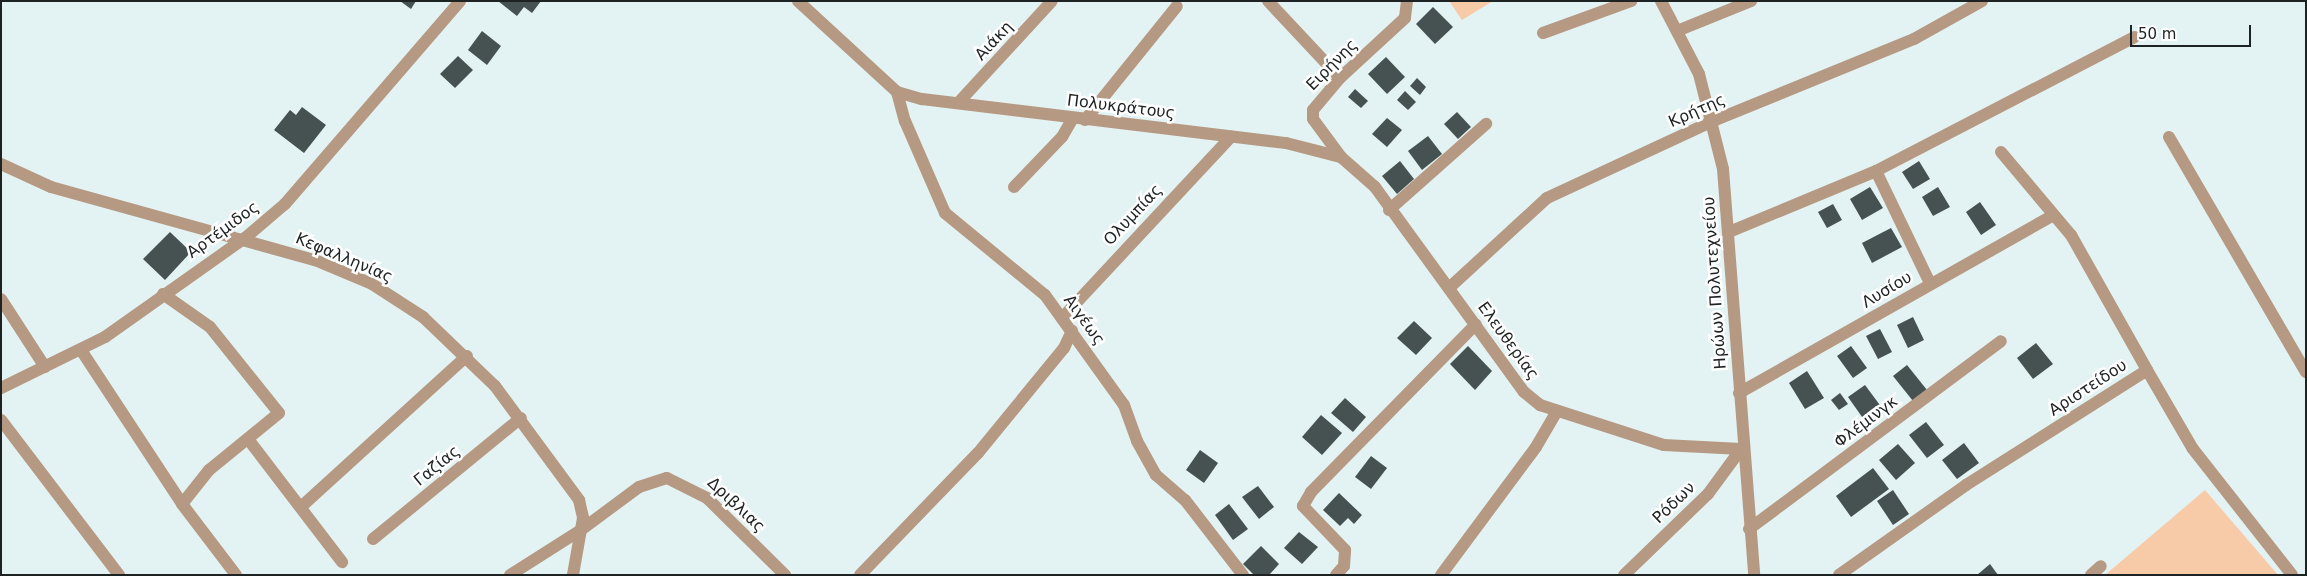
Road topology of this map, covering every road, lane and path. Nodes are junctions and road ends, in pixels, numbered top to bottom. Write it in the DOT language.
graph roads {
  1 [pos="460,1"];
  2 [pos="1052,1"];
  3 [pos="1268,1"];
  4 [pos="1407,1"];
  5 [pos="1631,1"];
  6 [pos="1661,1"];
  7 [pos="1751,1"];
  8 [pos="1982,1"];
  9 [pos="799,2"];
  10 [pos="1177,6"];
  11 [pos="1677,31"];
  12 [pos="1542,33"];
  13 [pos="2134,37"];
  14 [pos="1340,78"];
  15 [pos="897,92"];
  16 [pos="959,102"];
  17 [pos="1079,119"];
  18 [pos="1713,121"];
  19 [pos="1486,124"];
  20 [pos="1231,137"];
  21 [pos="2169,137"];
  22 [pos="2000,152"];
  23 [pos="1341,157"];
  24 [pos="1,164"];
  25 [pos="1876,171"];
  26 [pos="1014,187"];
  27 [pos="1389,210"];
  28 [pos="2053,214"];
  29 [pos="1729,232"];
  30 [pos="245,238"];
  31 [pos="1930,283"];
  32 [pos="1449,288"];
  33 [pos="163,294"];
  34 [pos="1,299"];
  35 [pos="1062,318"];
  36 [pos="1476,324"];
  37 [pos="1072,331"];
  38 [pos="2001,340"];
  39 [pos="81,350"];
  40 [pos="466,356"];
  41 [pos="46,367"];
  42 [pos="2147,370"];
  43 [pos="2306,372"];
  44 [pos="1,388"];
  45 [pos="1739,392"];
  46 [pos="1557,411"];
  47 [pos="521,418"];
  48 [pos="1,420"];
  49 [pos="248,439"];
  50 [pos="1741,450"];
  51 [pos="182,504"];
  52 [pos="302,506"];
  53 [pos="1750,528"];
  54 [pos="581,530"];
  55 [pos="373,540"];
  56 [pos="342,562"];
  57 [pos="2101,566"];
  58 [pos="120,575"];
  59 [pos="236,575"];
  60 [pos="510,575"];
  61 [pos="573,575"];
  62 [pos="785,575"];
  63 [pos="860,575"];
  64 [pos="1243,575"];
  65 [pos="1336,575"];
  66 [pos="1441,575"];
  67 [pos="1624,575"];
  68 [pos="1754,575"];
  69 [pos="1839,575"];
  70 [pos="2091,575"];
  71 [pos="2292,575"];
  1 -- 30 [label="street, Αρτέμιδος"];
  2 -- 16 [label="street, Αιάκη"];
  3 -- 14 [label="street"];
  4 -- 14 [label="street, Ειρήνης"];
  5 -- 12 [label="street"];
  6 -- 11 [label="street, Ηρώων Πολυτεχνείου"];
  7 -- 11 [label="street"];
  8 -- 18 [label="street, Κρήτης"];
  9 -- 15 [label="street"];
  10 -- 17 [label="street"];
  11 -- 18 [label="street, Ηρώων Πολυτεχνείου"];
  13 -- 25 [label="street"];
  14 -- 23 [label="street, Ειρήνης"];
  15 -- 16 [label="street, Πολυκράτους"];
  15 -- 35 [label="street, Αιγέως"];
  16 -- 17 [label="street, Πολυκράτους"];
  17 -- 20 [label="street, Πολυκράτους"];
  17 -- 26 [label="street"];
  18 -- 29 [label="street, Ηρώων Πολυτεχνείου"];
  18 -- 32 [label="street, Κρήτης"];
  19 -- 27 [label="street"];
  20 -- 23 [label="street, Πολυκράτους"];
  20 -- 35 [label="street, Ολυμπίας"];
  21 -- 43 [label="street"];
  22 -- 28 [label="street"];
  23 -- 27 [label="street, Ελευθερίας"];
  24 -- 30 [label="street, Κεφαλληνίας"];
  25 -- 29 [label="street"];
  25 -- 31 [label="street"];
  27 -- 32 [label="street, Ελευθερίας"];
  28 -- 31 [label="street, Λυσίου"];
  28 -- 42 [label="street"];
  29 -- 45 [label="street, Ηρώων Πολυτεχνείου"];
  30 -- 33 [label="street, Αρτέμιδος"];
  30 -- 40 [label="street, Κεφαλληνίας"];
  31 -- 45 [label="street, Λυσίου"];
  32 -- 36 [label="street, Ελευθερίας"];
  33 -- 39 [label="street, Αρτέμιδος"];
  33 -- 49 [label="street"];
  34 -- 41 [label="street"];
  35 -- 37 [label="street, Αιγέως"];
  36 -- 46 [label="street, Ελευθερίας"];
  36 -- 65 [label="street"];
  37 -- 63 [label="street"];
  37 -- 64 [label="street, Αιγέως"];
  38 -- 53 [label="street, Φλέμινγκ"];
  39 -- 41 [label="street, Αρτέμιδος"];
  39 -- 51 [label="street"];
  40 -- 47 [label="street, Κεφαλληνίας"];
  40 -- 52 [label="street"];
  41 -- 44 [label="street, Αρτέμιδος"];
  42 -- 69 [label="street, Αριστείδου"];
  42 -- 71 [label="street, Αριστείδου"];
  45 -- 50 [label="street, Ηρώων Πολυτεχνείου"];
  46 -- 50 [label="street, Ελευθερίας"];
  46 -- 66 [label="street"];
  47 -- 54 [label="street, Κεφαλληνίας"];
  47 -- 55 [label="street, Γαζίας"];
  48 -- 58 [label="street"];
  49 -- 51 [label="street"];
  49 -- 52 [label="street"];
  50 -- 53 [label="street, Ηρώων Πολυτεχνείου"];
  50 -- 67 [label="street, Ρόδων"];
  51 -- 59 [label="street"];
  52 -- 56 [label="street"];
  53 -- 68 [label="street, Ηρώων Πολυτεχνείου"];
  54 -- 60 [label="street, Δριβλιας"];
  54 -- 61 [label="street, Κεφαλληνίας"];
  54 -- 62 [label="street, Δριβλιας"];
  57 -- 70 [label="street"];
}
